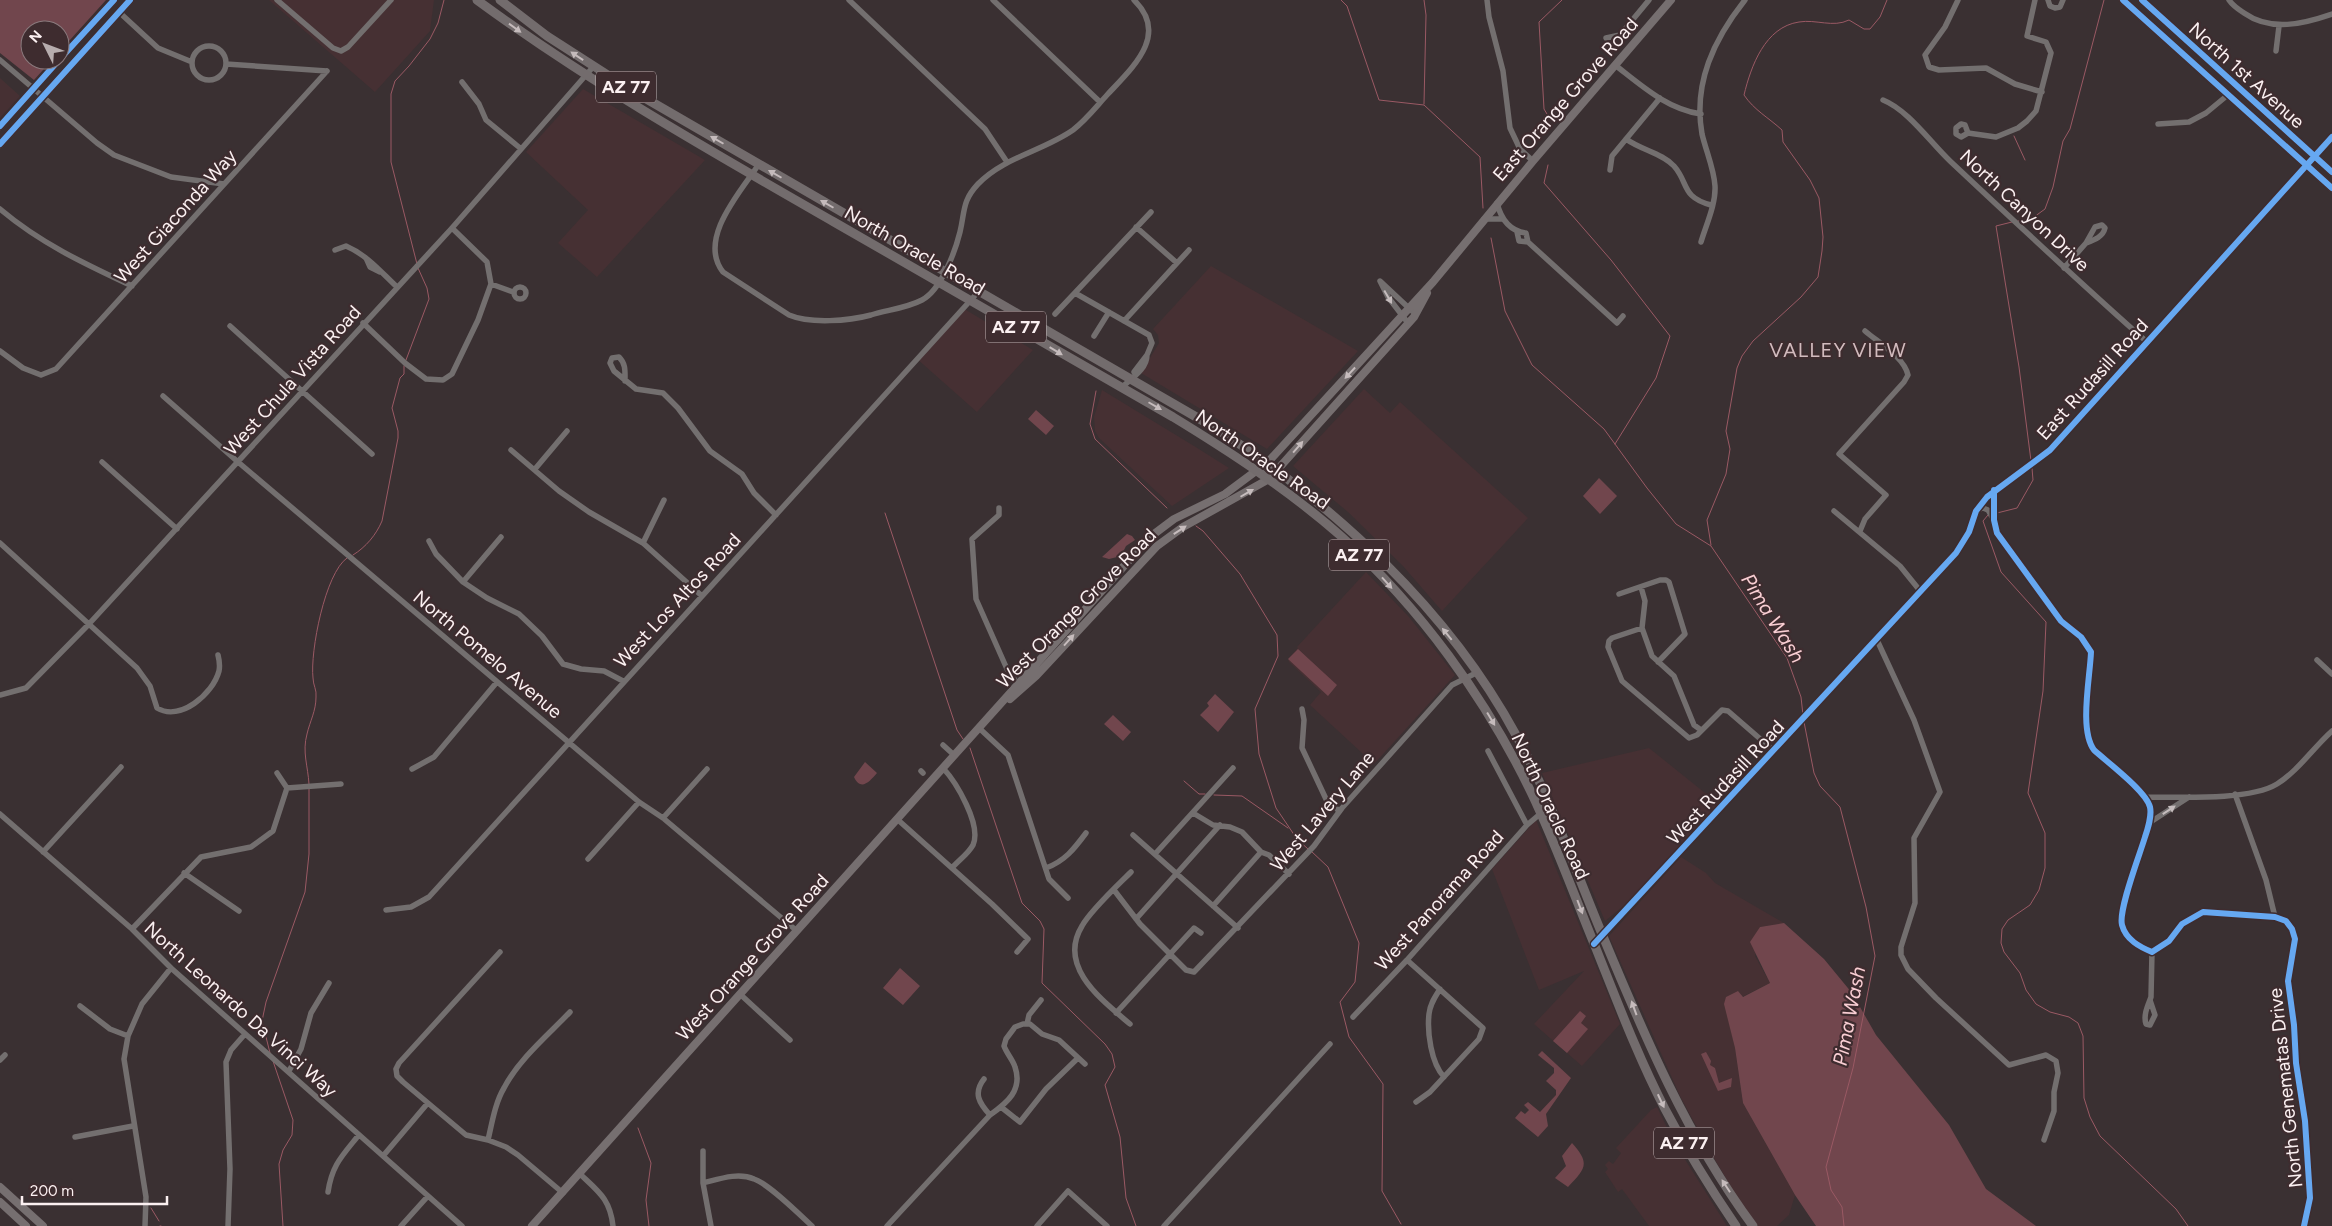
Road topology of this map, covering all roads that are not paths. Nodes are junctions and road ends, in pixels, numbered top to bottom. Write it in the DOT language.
graph roads {
  1 [pos="114,0"];
  2 [pos="130,0"];
  3 [pos="277,0"];
  4 [pos="391,0"];
  5 [pos="477,0"];
  6 [pos="500,0"];
  7 [pos="849,0"];
  8 [pos="993,0"];
  9 [pos="1134,0"];
  10 [pos="1487,0"];
  11 [pos="1649,0"];
  12 [pos="1671,0"];
  13 [pos="1744,0"];
  14 [pos="1958,0"];
  15 [pos="2035,0"];
  16 [pos="2048,0"];
  17 [pos="2063,0"];
  18 [pos="2123,0"];
  19 [pos="2142,0"];
  20 [pos="2229,0"];
  21 [pos="119,12"];
  22 [pos="2332,14"];
  23 [pos="2279,26"];
  24 [pos="1606,38"];
  25 [pos="70,48"];
  26 [pos="2276,51"];
  27 [pos="0,60"];
  28 [pos="192,62"];
  29 [pos="226,64"];
  30 [pos="1615,65"];
  31 [pos="593,67"];
  32 [pos="50,70"];
  33 [pos="585,76"];
  34 [pos="462,82"];
  35 [pos="33,88"];
  36 [pos="2042,92"];
  37 [pos="2229,94"];
  38 [pos="43,96"];
  39 [pos="1660,98"];
  40 [pos="1883,100"];
  41 [pos="1100,102"];
  42 [pos="1701,114"];
  43 [pos="2158,124"];
  44 [pos="0,126"];
  45 [pos="1968,133"];
  46 [pos="2332,137"];
  47 [pos="1626,139"];
  48 [pos="0,144"];
  49 [pos="520,148"];
  50 [pos="2315,157"];
  51 [pos="1533,161"];
  52 [pos="1007,162"];
  53 [pos="759,164"];
  54 [pos="2307,165"];
  55 [pos="1610,170"];
  56 [pos="2332,172"];
  57 [pos="752,175"];
  58 [pos="224,184"];
  59 [pos="2332,188"];
  60 [pos="1497,204"];
  61 [pos="1711,205"];
  62 [pos="0,209"];
  63 [pos="1151,212"];
  64 [pos="1484,219"];
  65 [pos="1502,219"];
  66 [pos="1136,227"];
  67 [pos="452,228"];
  68 [pos="1701,242"];
  69 [pos="2086,243"];
  70 [pos="335,250"];
  71 [pos="1189,250"];
  72 [pos="1177,263"];
  73 [pos="2064,268"];
  74 [pos="946,271"];
  75 [pos="1433,282"];
  76 [pos="938,283"];
  77 [pos="491,284"];
  78 [pos="132,286"];
  79 [pos="397,286"];
  80 [pos="979,291"];
  81 [pos="513,292"];
  82 [pos="1075,293"];
  83 [pos="970,301"];
  84 [pos="1409,308"];
  85 [pos="1109,312"];
  86 [pos="1055,314"];
  87 [pos="1416,314"];
  88 [pos="1402,316"];
  89 [pos="1623,316"];
  90 [pos="1124,321"];
  91 [pos="363,323"];
  92 [pos="1408,323"];
  93 [pos="230,326"];
  94 [pos="1866,332"];
  95 [pos="1094,336"];
  96 [pos="2146,342"];
  97 [pos="0,351"];
  98 [pos="1133,377"];
  99 [pos="624,381"];
  100 [pos="1122,387"];
  101 [pos="302,390"];
  102 [pos="163,396"];
  103 [pos="567,431"];
  104 [pos="511,450"];
  105 [pos="372,454"];
  106 [pos="102,462"];
  107 [pos="238,462"];
  108 [pos="1268,462"];
  109 [pos="535,468"];
  110 [pos="1278,470"];
  111 [pos="1258,471"];
  112 [pos="1270,479"];
  113 [pos="1994,490"];
  114 [pos="664,500"];
  115 [pos="999,508"];
  116 [pos="1977,510"];
  117 [pos="1834,511"];
  118 [pos="776,515"];
  119 [pos="1994,522"];
  120 [pos="177,528"];
  121 [pos="1860,531"];
  122 [pos="501,537"];
  123 [pos="430,541"];
  124 [pos="0,543"];
  125 [pos="643,543"];
  126 [pos="463,582"];
  127 [pos="1641,587"];
  128 [pos="1921,592"];
  129 [pos="1619,594"];
  130 [pos="702,596"];
  131 [pos="89,624"];
  132 [pos="1642,628"];
  133 [pos="1877,640"];
  134 [pos="218,654"];
  135 [pos="2317,660"];
  136 [pos="1658,662"];
  137 [pos="1476,673"];
  138 [pos="2332,674"];
  139 [pos="1464,678"];
  140 [pos="497,682"];
  141 [pos="623,682"];
  142 [pos="1020,687"];
  143 [pos="0,695"];
  144 [pos="156,706"];
  145 [pos="1302,709"];
  146 [pos="151,712"];
  147 [pos="979,728"];
  148 [pos="1701,730"];
  149 [pos="2332,731"];
  150 [pos="570,742"];
  151 [pos="943,745"];
  152 [pos="1773,750"];
  153 [pos="1488,751"];
  154 [pos="954,756"];
  155 [pos="121,767"];
  156 [pos="943,768"];
  157 [pos="1233,768"];
  158 [pos="412,769"];
  159 [pos="707,769"];
  160 [pos="277,773"];
  161 [pos="342,784"];
  162 [pos="288,788"];
  163 [pos="2235,794"];
  164 [pos="2145,797"];
  165 [pos="2188,797"];
  166 [pos="639,802"];
  167 [pos="1552,809"];
  168 [pos="1340,811"];
  169 [pos="1192,813"];
  170 [pos="0,814"];
  171 [pos="1540,814"];
  172 [pos="663,818"];
  173 [pos="897,819"];
  174 [pos="2149,823"];
  175 [pos="1220,825"];
  176 [pos="1527,825"];
  177 [pos="1086,833"];
  178 [pos="1134,835"];
  179 [pos="43,852"];
  180 [pos="1262,852"];
  181 [pos="1155,854"];
  182 [pos="588,859"];
  183 [pos="952,868"];
  184 [pos="1046,868"];
  185 [pos="1131,872"];
  186 [pos="184,873"];
  187 [pos="1176,874"];
  188 [pos="1290,874"];
  189 [pos="1114,890"];
  190 [pos="1068,898"];
  191 [pos="1213,906"];
  192 [pos="386,910"];
  193 [pos="239,912"];
  194 [pos="2275,916"];
  195 [pos="1136,919"];
  196 [pos="1238,928"];
  197 [pos="132,929"];
  198 [pos="797,931"];
  199 [pos="1201,933"];
  200 [pos="1602,935"];
  201 [pos="1594,944"];
  202 [pos="500,952"];
  203 [pos="1017,952"];
  204 [pos="2152,952"];
  205 [pos="1172,953"];
  206 [pos="1407,960"];
  207 [pos="171,968"];
  208 [pos="329,983"];
  209 [pos="1440,989"];
  210 [pos="741,995"];
  211 [pos="1041,1000"];
  212 [pos="2150,1000"];
  213 [pos="80,1006"];
  214 [pos="570,1012"];
  215 [pos="1116,1013"];
  216 [pos="1353,1017"];
  217 [pos="1027,1024"];
  218 [pos="1130,1024"];
  219 [pos="245,1034"];
  220 [pos="128,1036"];
  221 [pos="790,1040"];
  222 [pos="1330,1044"];
  223 [pos="1653,1053"];
  224 [pos="1078,1058"];
  225 [pos="1642,1058"];
  226 [pos="1085,1064"];
  227 [pos="289,1071"];
  228 [pos="1444,1077"];
  229 [pos="984,1080"];
  230 [pos="1416,1102"];
  231 [pos="427,1104"];
  232 [pos="1001,1108"];
  233 [pos="990,1115"];
  234 [pos="134,1126"];
  235 [pos="358,1136"];
  236 [pos="76,1137"];
  237 [pos="488,1140"];
  238 [pos="2044,1140"];
  239 [pos="703,1151"];
  240 [pos="383,1156"];
  241 [pos="580,1174"];
  242 [pos="704,1183"];
  243 [pos="0,1188"];
  244 [pos="328,1192"];
  245 [pos="563,1193"];
  246 [pos="428,1196"];
  247 [pos="0,1202"];
  248 [pos="1746,1217"];
  249 [pos="26,1226"];
  250 [pos="42,1226"];
  251 [pos="145,1226"];
  252 [pos="228,1226"];
  253 [pos="401,1226"];
  254 [pos="462,1226"];
  255 [pos="532,1226"];
  256 [pos="613,1226"];
  257 [pos="711,1226"];
  258 [pos="812,1226"];
  259 [pos="886,1226"];
  260 [pos="1037,1226"];
  261 [pos="1107,1226"];
  262 [pos="1164,1226"];
  263 [pos="1736,1226"];
  264 [pos="1753,1226"];
  265 [pos="2304,1226"];
  1 -- 25 [label="main road"];
  2 -- 21 [label="main road"];
  3 -- 4 [label="street"];
  5 -- 33 [label="highway, North Oracle Road / AZ 77, one-way"];
  31 -- 6 [label="highway, North Oracle Road / AZ 77, one-way"];
  7 -- 52 [label="street"];
  8 -- 41 [label="street"];
  9 -- 41 [label="street"];
  10 -- 51 [label="street"];
  11 -- 24 [label="street"];
  12 -- 30 [label="main road, East Orange Grove Road"];
  13 -- 42 [label="street"];
  14 -- 36 [label="street"];
  15 -- 36 [label="street"];
  16 -- 17 [label="street"];
  18 -- 37 [label="main road, North 1st Avenue"];
  19 -- 50 [label="main road, North 1st Avenue"];
  20 -- 23 [label="street"];
  21 -- 28 [label="street"];
  21 -- 38 [label="main road"];
  22 -- 23 [label="street"];
  23 -- 26 [label="street"];
  27 -- 35 [label="street"];
  28 -- 29 [label="street"];
  28 -- 29 [label="street"];
  29 -- 58 [label="street, West Giaconda Way"];
  30 -- 39 [label="street"];
  30 -- 51 [label="main road, East Orange Grove Road"];
  31 -- 33 [label="street, West Chula Vista Road"];
  53 -- 31 [label="highway, North Oracle Road / AZ 77, one-way"];
  32 -- 35 [label="main road"];
  33 -- 49 [label="street, West Chula Vista Road"];
  33 -- 57 [label="highway, North Oracle Road / AZ 77"];
  34 -- 49 [label="street"];
  35 -- 38 [label="street"];
  35 -- 44 [label="main road"];
  36 -- 45 [label="street"];
  37 -- 43 [label="street"];
  37 -- 54 [label="main road, North 1st Avenue"];
  38 -- 48 [label="main road"];
  38 -- 58 [label="street"];
  39 -- 42 [label="street"];
  39 -- 47 [label="street"];
  40 -- 73 [label="street, North Canyon Drive"];
  41 -- 52 [label="street"];
  42 -- 61 [label="street"];
  46 -- 50 [label="street, East Rudasill Road"];
  47 -- 55 [label="street"];
  47 -- 61 [label="street"];
  49 -- 67 [label="street, West Chula Vista Road"];
  50 -- 54 [label="street, East Rudasill Road"];
  50 -- 56 [label="main road, North 1st Avenue"];
  51 -- 60 [label="main road, East Orange Grove Road"];
  52 -- 74 [label="street"];
  53 -- 57 [label="street"];
  74 -- 53 [label="highway, North Oracle Road / AZ 77, one-way"];
  54 -- 59 [label="main road, North 1st Avenue"];
  54 -- 96 [label="street, East Rudasill Road"];
  57 -- 76 [label="highway, North Oracle Road / AZ 77"];
  57 -- 76 [label="street"];
  58 -- 78 [label="street, West Giaconda Way"];
  60 -- 64 [label="main road, East Orange Grove Road"];
  60 -- 65 [label="street"];
  61 -- 68 [label="street"];
  62 -- 78 [label="street"];
  63 -- 66 [label="street"];
  64 -- 65 [label="street"];
  64 -- 75 [label="main road, West Orange Grove Road"];
  65 -- 89 [label="street"];
  66 -- 72 [label="street"];
  66 -- 82 [label="street"];
  67 -- 77 [label="street"];
  67 -- 79 [label="street, West Chula Vista Road"];
  69 -- 73 [label="street"];
  70 -- 79 [label="street"];
  71 -- 72 [label="street"];
  72 -- 90 [label="street"];
  73 -- 96 [label="street, North Canyon Drive"];
  74 -- 76 [label="street"];
  74 -- 80 [label="highway, North Oracle Road / AZ 77"];
  75 -- 84 [label="main road, West Orange Grove Road"];
  75 -- 87 [label="main road, West Orange Grove Road"];
  76 -- 83 [label="highway, North Oracle Road / AZ 77"];
  77 -- 81 [label="street"];
  77 -- 91 [label="street"];
  78 -- 97 [label="street, West Giaconda Way"];
  79 -- 91 [label="street, West Chula Vista Road"];
  80 -- 83 [label="street, West Los Altos Road"];
  80 -- 98 [label="highway, North Oracle Road / AZ 77"];
  82 -- 85 [label="street"];
  82 -- 86 [label="street"];
  83 -- 100 [label="highway, North Oracle Road / AZ 77, one-way"];
  83 -- 118 [label="street, West Los Altos Road"];
  84 -- 87 [label="street"];
  84 -- 88 [label="main road, West Orange Grove Road"];
  84 -- 88 [label="street, one-way"];
  85 -- 90 [label="street"];
  85 -- 95 [label="street"];
  87 -- 92 [label="main road, West Orange Grove Road"];
  88 -- 92 [label="street"];
  88 -- 108 [label="main road, West Orange Grove Road, one-way"];
  90 -- 98 [label="street"];
  91 -- 101 [label="street, West Chula Vista Road"];
  110 -- 92 [label="main road, West Orange Grove Road, one-way"];
  93 -- 101 [label="street"];
  94 -- 121 [label="street"];
  96 -- 113 [label="street, East Rudasill Road"];
  98 -- 100 [label="street"];
  98 -- 108 [label="highway, North Oracle Road / AZ 77"];
  99 -- 118 [label="street"];
  100 -- 111 [label="highway, North Oracle Road / AZ 77, one-way"];
  101 -- 105 [label="street"];
  101 -- 107 [label="street, West Chula Vista Road"];
  102 -- 107 [label="street, North Pomelo Avenue"];
  103 -- 109 [label="street"];
  104 -- 109 [label="street"];
  106 -- 120 [label="street"];
  107 -- 120 [label="street, West Chula Vista Road"];
  107 -- 140 [label="street, North Pomelo Avenue"];
  108 -- 110 [label="highway, North Oracle Road / AZ 77"];
  108 -- 111 [label="main road, West Orange Grove Road"];
  109 -- 125 [label="street"];
  110 -- 112 [label="main road, West Orange Grove Road"];
  137 -- 110 [label="highway, North Oracle Road / AZ 77, one-way"];
  111 -- 112 [label="highway, North Oracle Road / AZ 77"];
  111 -- 142 [label="main road, West Orange Grove Road"];
  112 -- 139 [label="highway, North Oracle Road / AZ 77, one-way"];
  142 -- 112 [label="main road, West Orange Grove Road, one-way"];
  113 -- 116 [label="street, East Rudasill Road"];
  113 -- 119 [label="street"];
  114 -- 125 [label="street"];
  115 -- 142 [label="street"];
  116 -- 119 [label="street"];
  116 -- 128 [label="street, East Rudasill Road"];
  117 -- 121 [label="street"];
  118 -- 130 [label="street, West Los Altos Road"];
  119 -- 164 [label="street"];
  120 -- 131 [label="street, West Chula Vista Road"];
  121 -- 128 [label="street"];
  122 -- 126 [label="street"];
  123 -- 126 [label="street"];
  124 -- 131 [label="street"];
  125 -- 130 [label="street"];
  126 -- 141 [label="street"];
  127 -- 129 [label="street"];
  127 -- 132 [label="street"];
  127 -- 136 [label="street"];
  128 -- 133 [label="street, East Rudasill Road"];
  130 -- 141 [label="street, West Los Altos Road"];
  131 -- 143 [label="street, West Chula Vista Road"];
  131 -- 144 [label="street"];
  132 -- 136 [label="street"];
  132 -- 148 [label="street"];
  133 -- 152 [label="street, West Rudasill Road"];
  133 -- 238 [label="street"];
  134 -- 144 [label="street"];
  135 -- 138 [label="street"];
  136 -- 148 [label="street"];
  137 -- 139 [label="street, West Lavery Lane"];
  137 -- 167 [label="highway, North Oracle Road / AZ 77"];
  139 -- 168 [label="street, West Lavery Lane"];
  139 -- 171 [label="highway, North Oracle Road / AZ 77, one-way"];
  140 -- 150 [label="street, North Pomelo Avenue"];
  140 -- 158 [label="street"];
  141 -- 150 [label="street, West Los Altos Road"];
  142 -- 147 [label="main road, West Orange Grove Road"];
  144 -- 146 [label="street"];
  145 -- 168 [label="street"];
  147 -- 154 [label="main road, West Orange Grove Road"];
  147 -- 184 [label="street"];
  148 -- 152 [label="street"];
  149 -- 163 [label="street"];
  150 -- 166 [label="street, North Pomelo Avenue"];
  150 -- 192 [label="street, West Los Altos Road"];
  151 -- 154 [label="street"];
  152 -- 200 [label="street, West Rudasill Road"];
  153 -- 176 [label="street"];
  154 -- 156 [label="main road, West Orange Grove Road"];
  155 -- 179 [label="street"];
  156 -- 173 [label="main road, West Orange Grove Road"];
  156 -- 183 [label="street"];
  157 -- 169 [label="street"];
  159 -- 172 [label="street"];
  160 -- 162 [label="street"];
  161 -- 162 [label="street"];
  162 -- 186 [label="street"];
  163 -- 165 [label="street"];
  163 -- 194 [label="street"];
  164 -- 165 [label="street"];
  164 -- 174 [label="street"];
  174 -- 165 [label="street, one-way"];
  166 -- 172 [label="street, North Pomelo Avenue"];
  166 -- 182 [label="street"];
  167 -- 171 [label="street, West Panorama Road"];
  167 -- 200 [label="highway, North Oracle Road / AZ 77"];
  168 -- 188 [label="street, West Lavery Lane"];
  169 -- 175 [label="street"];
  169 -- 181 [label="street"];
  170 -- 179 [label="street, North Leonardo Da Vinci Way"];
  171 -- 176 [label="street, West Panorama Road"];
  171 -- 201 [label="highway, North Oracle Road / AZ 77, one-way"];
  172 -- 198 [label="street, North Pomelo Avenue"];
  173 -- 183 [label="street"];
  173 -- 198 [label="main road, West Orange Grove Road"];
  174 -- 204 [label="street"];
  175 -- 180 [label="street"];
  175 -- 187 [label="street"];
  176 -- 206 [label="street, West Panorama Road"];
  177 -- 184 [label="street"];
  178 -- 181 [label="street"];
  179 -- 197 [label="street, North Leonardo Da Vinci Way"];
  180 -- 188 [label="street"];
  180 -- 191 [label="street"];
  181 -- 187 [label="street"];
  183 -- 203 [label="street"];
  184 -- 190 [label="street"];
  185 -- 189 [label="street"];
  186 -- 193 [label="street"];
  186 -- 197 [label="street"];
  187 -- 191 [label="street"];
  187 -- 195 [label="street"];
  188 -- 196 [label="street, West Lavery Lane"];
  189 -- 195 [label="street"];
  189 -- 215 [label="street"];
  191 -- 196 [label="street"];
  194 -- 204 [label="street"];
  194 -- 265 [label="street, North Genematas Drive"];
  195 -- 205 [label="street"];
  196 -- 205 [label="street, West Lavery Lane"];
  197 -- 207 [label="street, North Leonardo Da Vinci Way"];
  198 -- 210 [label="main road, West Orange Grove Road"];
  199 -- 205 [label="street"];
  200 -- 201 [label="street, West Rudasill Road"];
  223 -- 200 [label="highway, North Oracle Road / AZ 77, one-way"];
  201 -- 225 [label="highway, North Oracle Road / AZ 77"];
  202 -- 231 [label="street"];
  204 -- 212 [label="street"];
  205 -- 215 [label="street"];
  206 -- 209 [label="street"];
  206 -- 216 [label="street, West Panorama Road"];
  207 -- 219 [label="street, North Leonardo Da Vinci Way"];
  207 -- 220 [label="street"];
  208 -- 227 [label="street"];
  209 -- 228 [label="street"];
  209 -- 228 [label="street"];
  210 -- 221 [label="street"];
  210 -- 241 [label="main road, West Orange Grove Road"];
  211 -- 217 [label="street"];
  213 -- 220 [label="street"];
  214 -- 237 [label="street"];
  215 -- 218 [label="street"];
  217 -- 224 [label="street"];
  217 -- 232 [label="street"];
  219 -- 227 [label="street, North Leonardo Da Vinci Way"];
  219 -- 252 [label="street"];
  220 -- 234 [label="street"];
  222 -- 262 [label="street"];
  223 -- 225 [label="highway"];
  248 -- 223 [label="highway, North Oracle Road / AZ 77, one-way"];
  224 -- 226 [label="street"];
  224 -- 232 [label="street"];
  225 -- 263 [label="highway, North Oracle Road / AZ 77, one-way"];
  227 -- 235 [label="street, North Leonardo Da Vinci Way"];
  228 -- 230 [label="street"];
  229 -- 233 [label="street"];
  231 -- 237 [label="street"];
  231 -- 240 [label="street"];
  232 -- 233 [label="street"];
  233 -- 259 [label="street"];
  234 -- 236 [label="street"];
  234 -- 251 [label="street"];
  235 -- 240 [label="street, North Leonardo Da Vinci Way"];
  235 -- 244 [label="street"];
  237 -- 245 [label="street"];
  239 -- 242 [label="street"];
  240 -- 246 [label="street, North Leonardo Da Vinci Way"];
  241 -- 245 [label="main road, West Orange Grove Road"];
  241 -- 256 [label="street"];
  242 -- 257 [label="street"];
  242 -- 258 [label="street"];
  243 -- 250 [label="main road"];
  245 -- 255 [label="main road, West Orange Grove Road"];
  246 -- 253 [label="street"];
  246 -- 254 [label="street, North Leonardo Da Vinci Way"];
  247 -- 249 [label="main road"];
  248 -- 263 [label="street"];
  248 -- 264 [label="highway, North Oracle Road / AZ 77"];
  260 -- 261 [label="street"];
}
